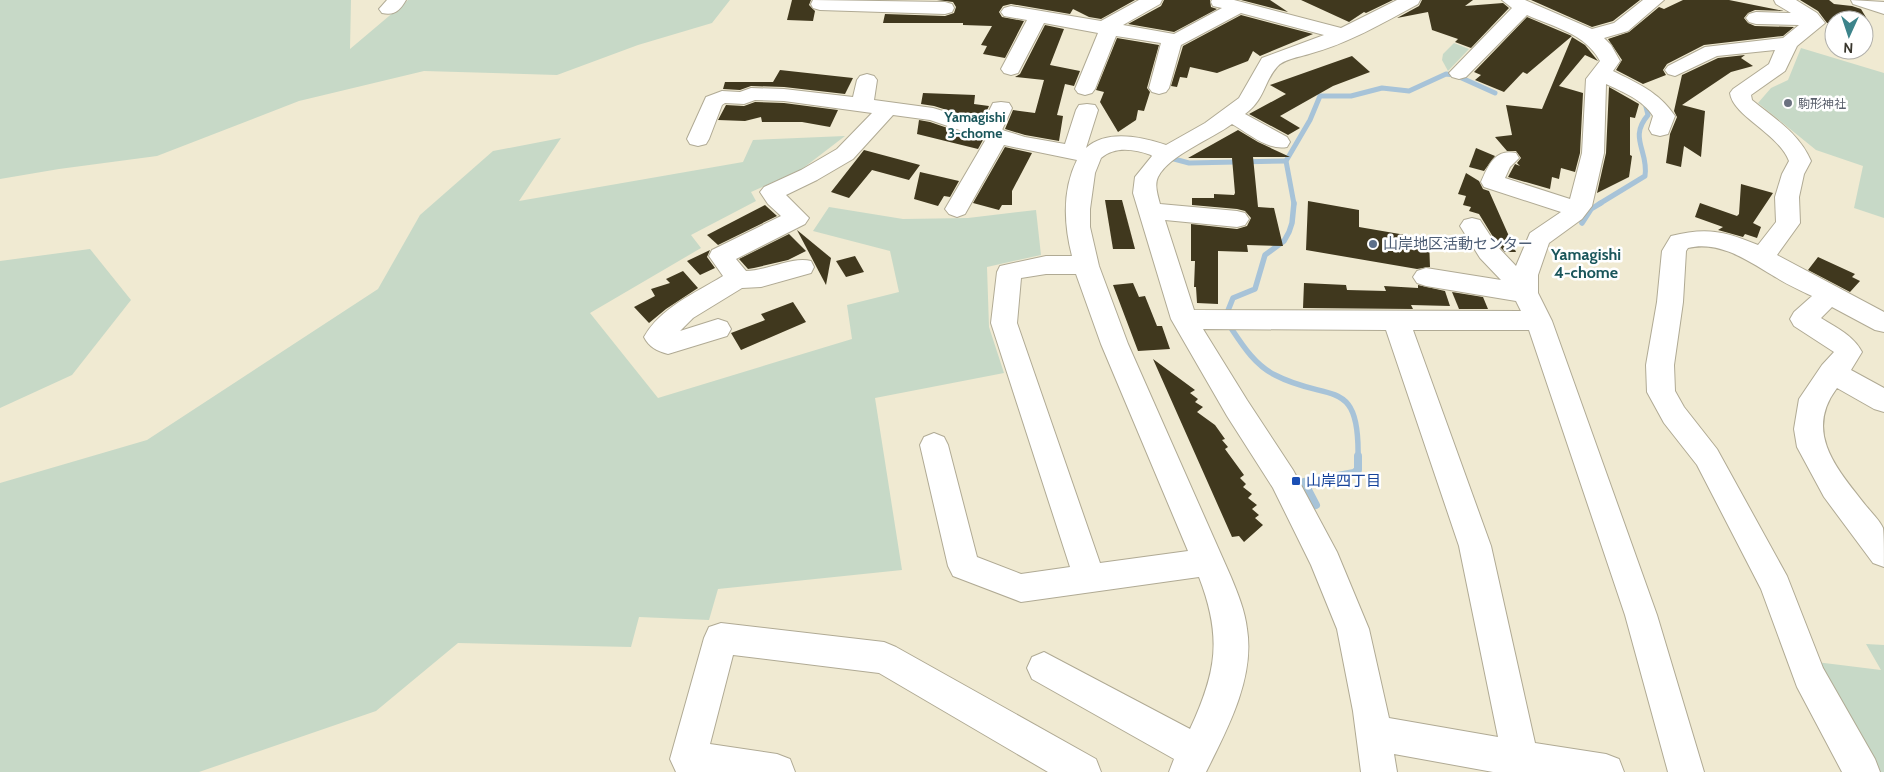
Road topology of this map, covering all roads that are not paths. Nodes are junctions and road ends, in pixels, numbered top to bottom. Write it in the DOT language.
graph roads {
  1 [pos="1153,0"];
  2 [pos="1215,0"];
  3 [pos="1411,0"];
  4 [pos="1655,0"];
  5 [pos="1783,0"];
  6 [pos="1860,0"];
  7 [pos="888,3"];
  8 [pos="936,3"];
  9 [pos="820,4"];
  10 [pos="1517,4"];
  11 [pos="1247,6"];
  12 [pos="1037,8"];
  13 [pos="1884,8"];
  14 [pos="1756,18"];
  15 [pos="1283,19"];
  16 [pos="1813,20"];
  17 [pos="1106,28"];
  18 [pos="1258,30"];
  19 [pos="1342,34"];
  20 [pos="1590,36"];
  21 [pos="1172,40"];
  22 [pos="1788,42"];
  23 [pos="1011,69"];
  24 [pos="1675,70"];
  25 [pos="1600,73"];
  26 [pos="1459,74"];
  27 [pos="867,80"];
  28 [pos="1158,88"];
  29 [pos="749,96"];
  30 [pos="862,106"];
  31 [pos="1000,108"];
  32 [pos="887,109"];
  33 [pos="1230,115"];
  34 [pos="740,121"];
  35 [pos="1660,129"];
  36 [pos="994,134"];
  37 [pos="698,138"];
  38 [pos="1279,142"];
  39 [pos="1167,154"];
  40 [pos="1082,155"];
  41 [pos="1508,158"];
  42 [pos="957,209"];
  43 [pos="1578,209"];
  44 [pos="1150,210"];
  45 [pos="1237,219"];
  46 [pos="1472,226"];
  47 [pos="1762,257"];
  48 [pos="1087,265"];
  49 [pos="802,267"];
  50 [pos="1426,277"];
  51 [pos="738,279"];
  52 [pos="1525,290"];
  53 [pos="1829,295"];
  54 [pos="1184,319"];
  55 [pos="1396,320"];
  56 [pos="1539,322"];
  57 [pos="1884,323"];
  58 [pos="718,329"];
  59 [pos="1832,372"];
  60 [pos="1884,401"];
  61 [pos="934,445"];
  62 [pos="1884,553"];
  63 [pos="1208,562"];
  64 [pos="1089,578"];
  65 [pos="1044,668"];
  66 [pos="1374,733"];
  67 [pos="1192,762"];
  68 [pos="1522,766"];
  69 [pos="777,772"];
  70 [pos="1083,772"];
  71 [pos="1379,772"];
  72 [pos="1606,772"];
  73 [pos="1686,772"];
  74 [pos="1862,772"];
  1 -- 17 [label="street"];
  2 -- 11 [label="street"];
  3 -- 19 [label="street"];
  4 -- 20 [label="street"];
  5 -- 16 [label="street"];
  6 -- 13 [label="street"];
  7 -- 8 [label="street"];
  7 -- 9 [label="street"];
  10 -- 20 [label="street"];
  10 -- 26 [label="street"];
  11 -- 15 [label="street"];
  11 -- 21 [label="street"];
  12 -- 17 [label="street"];
  12 -- 23 [label="street"];
  14 -- 16 [label="street"];
  15 -- 18 [label="street"];
  15 -- 19 [label="street"];
  16 -- 22 [label="street"];
  17 -- 21 [label="street"];
  17 -- 40 [label="street"];
  19 -- 33 [label="street"];
  20 -- 25 [label="street"];
  21 -- 28 [label="street"];
  22 -- 24 [label="street"];
  22 -- 47 [label="street"];
  25 -- 35 [label="street"];
  25 -- 43 [label="street"];
  27 -- 30 [label="street"];
  29 -- 30 [label="street"];
  29 -- 34 [label="street"];
  29 -- 37 [label="street"];
  30 -- 32 [label="street"];
  31 -- 36 [label="street"];
  32 -- 36 [label="street"];
  32 -- 51 [label="street"];
  33 -- 38 [label="street"];
  33 -- 39 [label="street"];
  36 -- 40 [label="street"];
  36 -- 42 [label="street"];
  39 -- 40 [label="street"];
  39 -- 44 [label="street"];
  40 -- 48 [label="street"];
  41 -- 43 [label="street"];
  43 -- 52 [label="street"];
  44 -- 45 [label="street"];
  44 -- 54 [label="street"];
  46 -- 52 [label="street"];
  47 -- 53 [label="street"];
  47 -- 74 [label="street"];
  48 -- 63 [label="street"];
  48 -- 64 [label="street"];
  49 -- 51 [label="street"];
  50 -- 52 [label="street"];
  51 -- 58 [label="street"];
  52 -- 56 [label="street"];
  53 -- 57 [label="street"];
  53 -- 59 [label="street"];
  54 -- 55 [label="street"];
  54 -- 66 [label="street"];
  55 -- 56 [label="street"];
  55 -- 68 [label="street"];
  56 -- 73 [label="street"];
  59 -- 60 [label="street"];
  59 -- 62 [label="street"];
  61 -- 64 [label="street"];
  63 -- 64 [label="street"];
  63 -- 67 [label="street"];
  65 -- 67 [label="street"];
  66 -- 68 [label="street"];
  66 -- 71 [label="street"];
  68 -- 72 [label="street"];
  69 -- 70 [label="street"];
}
